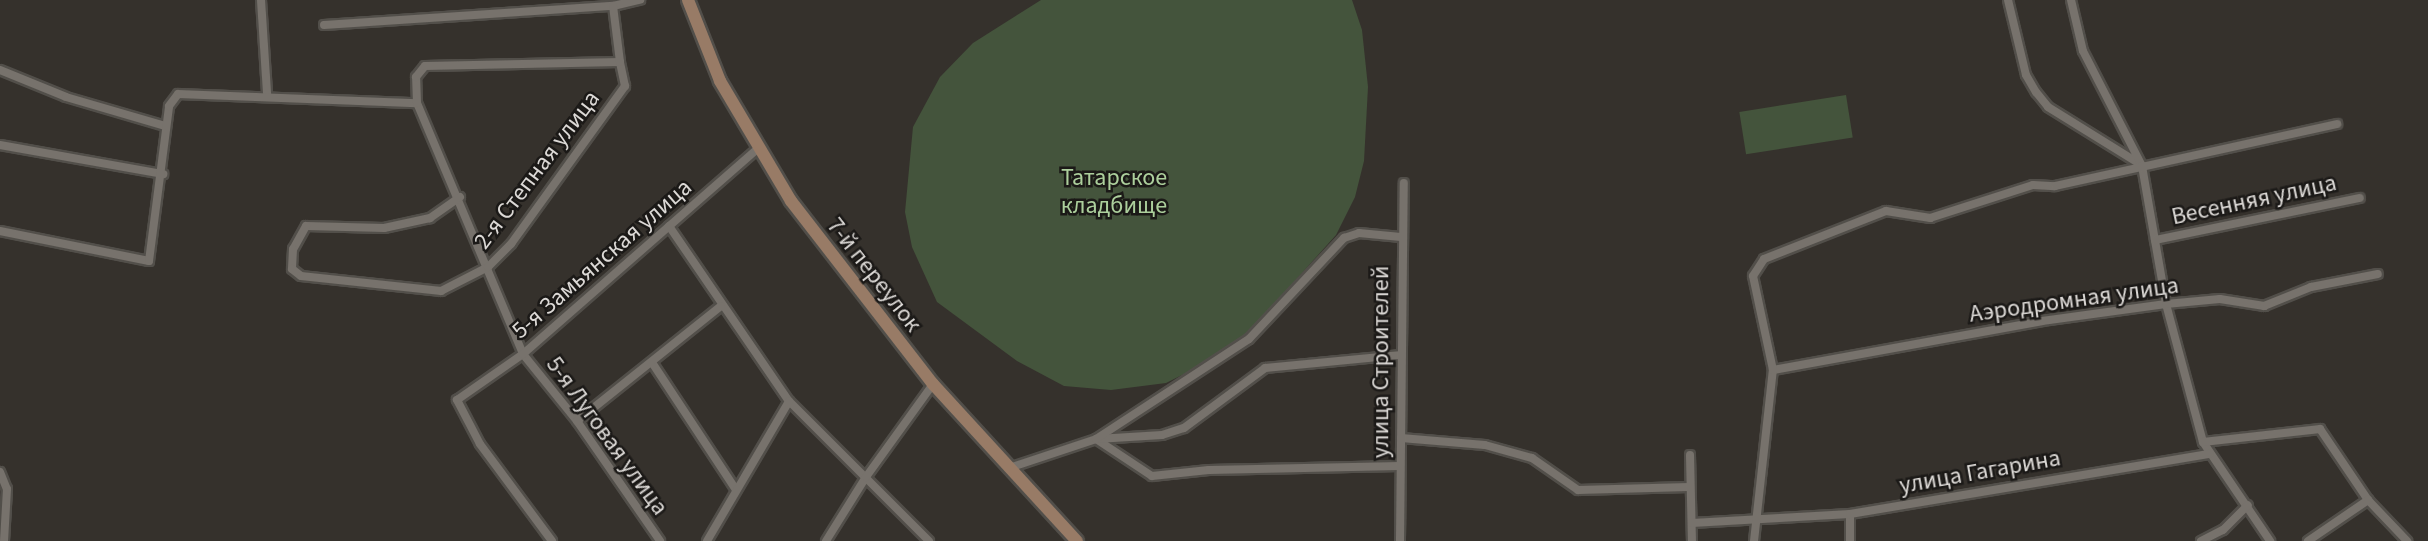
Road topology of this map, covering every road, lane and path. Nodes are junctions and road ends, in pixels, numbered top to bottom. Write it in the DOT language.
graph roads {
  1 [pos="261,0"];
  2 [pos="640,0"];
  3 [pos="688,0"];
  4 [pos="2008,0"];
  5 [pos="2071,0"];
  6 [pos="613,6"];
  7 [pos="324,25"];
  8 [pos="620,62"];
  9 [pos="0,71"];
  10 [pos="267,94"];
  11 [pos="416,103"];
  12 [pos="2337,124"];
  13 [pos="165,126"];
  14 [pos="0,145"];
  15 [pos="757,149"];
  16 [pos="2142,166"];
  17 [pos="163,174"];
  18 [pos="1404,183"];
  19 [pos="460,197"];
  20 [pos="2360,198"];
  21 [pos="669,226"];
  22 [pos="0,232"];
  23 [pos="1401,237"];
  24 [pos="2155,240"];
  25 [pos="488,267"];
  26 [pos="2378,274"];
  27 [pos="2166,304"];
  28 [pos="721,306"];
  29 [pos="523,354"];
  30 [pos="1401,355"];
  31 [pos="653,364"];
  32 [pos="1773,370"];
  33 [pos="933,384"];
  34 [pos="789,401"];
  35 [pos="577,421"];
  36 [pos="1401,438"];
  37 [pos="1096,439"];
  38 [pos="2203,442"];
  39 [pos="2210,454"];
  40 [pos="1690,455"];
  41 [pos="1400,466"];
  42 [pos="1009,468"];
  43 [pos="0,472"];
  44 [pos="866,477"];
  45 [pos="1689,487"];
  46 [pos="736,490"];
  47 [pos="2368,500"];
  48 [pos="2248,505"];
  49 [pos="1850,513"];
  50 [pos="1756,519"];
  51 [pos="1692,523"];
  52 [pos="831,531"];
  53 [pos="4,541"];
  54 [pos="552,541"];
  55 [pos="660,541"];
  56 [pos="707,541"];
  57 [pos="826,541"];
  58 [pos="840,541"];
  59 [pos="929,541"];
  60 [pos="1077,541"];
  61 [pos="1400,541"];
  62 [pos="1692,541"];
  63 [pos="1754,541"];
  64 [pos="1850,541"];
  65 [pos="2201,541"];
  66 [pos="2270,541"];
  67 [pos="2308,541"];
  68 [pos="2407,541"];
  1 -- 10 [label="street"];
  2 -- 6 [label="street"];
  3 -- 15 [label="street, 7-й переулок"];
  4 -- 16 [label="street"];
  5 -- 16 [label="street"];
  6 -- 7 [label="street"];
  6 -- 8 [label="street, 2-я Степная улица"];
  8 -- 11 [label="street, 2-я Степная улица"];
  8 -- 25 [label="street, 2-я Степная улица"];
  9 -- 13 [label="street"];
  10 -- 11 [label="street"];
  10 -- 13 [label="street"];
  11 -- 19 [label="street, 5-я Луговая улица"];
  12 -- 16 [label="street"];
  13 -- 17 [label="street"];
  14 -- 17 [label="street"];
  15 -- 21 [label="street, 5-я Замьянская улица"];
  15 -- 33 [label="street, 7-й переулок"];
  16 -- 24 [label="street"];
  16 -- 32 [label="street"];
  17 -- 22 [label="street"];
  18 -- 23 [label="street, улица Строителей"];
  19 -- 25 [label="street, 5-я Луговая улица"];
  19 -- 25 [label="street, 2-я Степная улица"];
  20 -- 24 [label="street, Весенняя улица"];
  21 -- 28 [label="street"];
  21 -- 29 [label="street, 5-я Замьянская улица"];
  23 -- 30 [label="street, улица Строителей"];
  23 -- 37 [label="street"];
  24 -- 27 [label="street"];
  25 -- 29 [label="street, 5-я Луговая улица"];
  26 -- 27 [label="street, Аэродромная улица"];
  27 -- 32 [label="street, Аэродромная улица"];
  27 -- 38 [label="street"];
  28 -- 31 [label="street"];
  28 -- 34 [label="street"];
  29 -- 35 [label="street, 5-я Луговая улица"];
  29 -- 54 [label="street, 5-я Замьянская улица"];
  30 -- 36 [label="street, улица Строителей"];
  30 -- 37 [label="street"];
  31 -- 35 [label="street"];
  31 -- 46 [label="street"];
  32 -- 50 [label="street"];
  33 -- 42 [label="street, 7-й переулок"];
  33 -- 44 [label="street"];
  34 -- 44 [label="street"];
  34 -- 46 [label="street"];
  35 -- 55 [label="street, 5-я Луговая улица"];
  36 -- 41 [label="street, улица Строителей"];
  36 -- 45 [label="street"];
  37 -- 41 [label="street"];
  37 -- 42 [label="street"];
  38 -- 39 [label="street"];
  38 -- 47 [label="street"];
  39 -- 48 [label="street"];
  39 -- 49 [label="street, улица Гагарина"];
  40 -- 45 [label="street"];
  41 -- 61 [label="street, улица Строителей"];
  42 -- 60 [label="street, 7-й переулок"];
  43 -- 53 [label="street"];
  44 -- 52 [label="street"];
  44 -- 59 [label="street"];
  45 -- 51 [label="street"];
  46 -- 56 [label="street"];
  47 -- 67 [label="street"];
  47 -- 68 [label="street"];
  48 -- 65 [label="street"];
  48 -- 66 [label="street"];
  49 -- 50 [label="street, улица Гагарина"];
  49 -- 64 [label="street"];
  50 -- 51 [label="street, улица Гагарина"];
  50 -- 63 [label="street"];
  51 -- 62 [label="street"];
  52 -- 57 [label="street"];
  52 -- 58 [label="street"];
}
